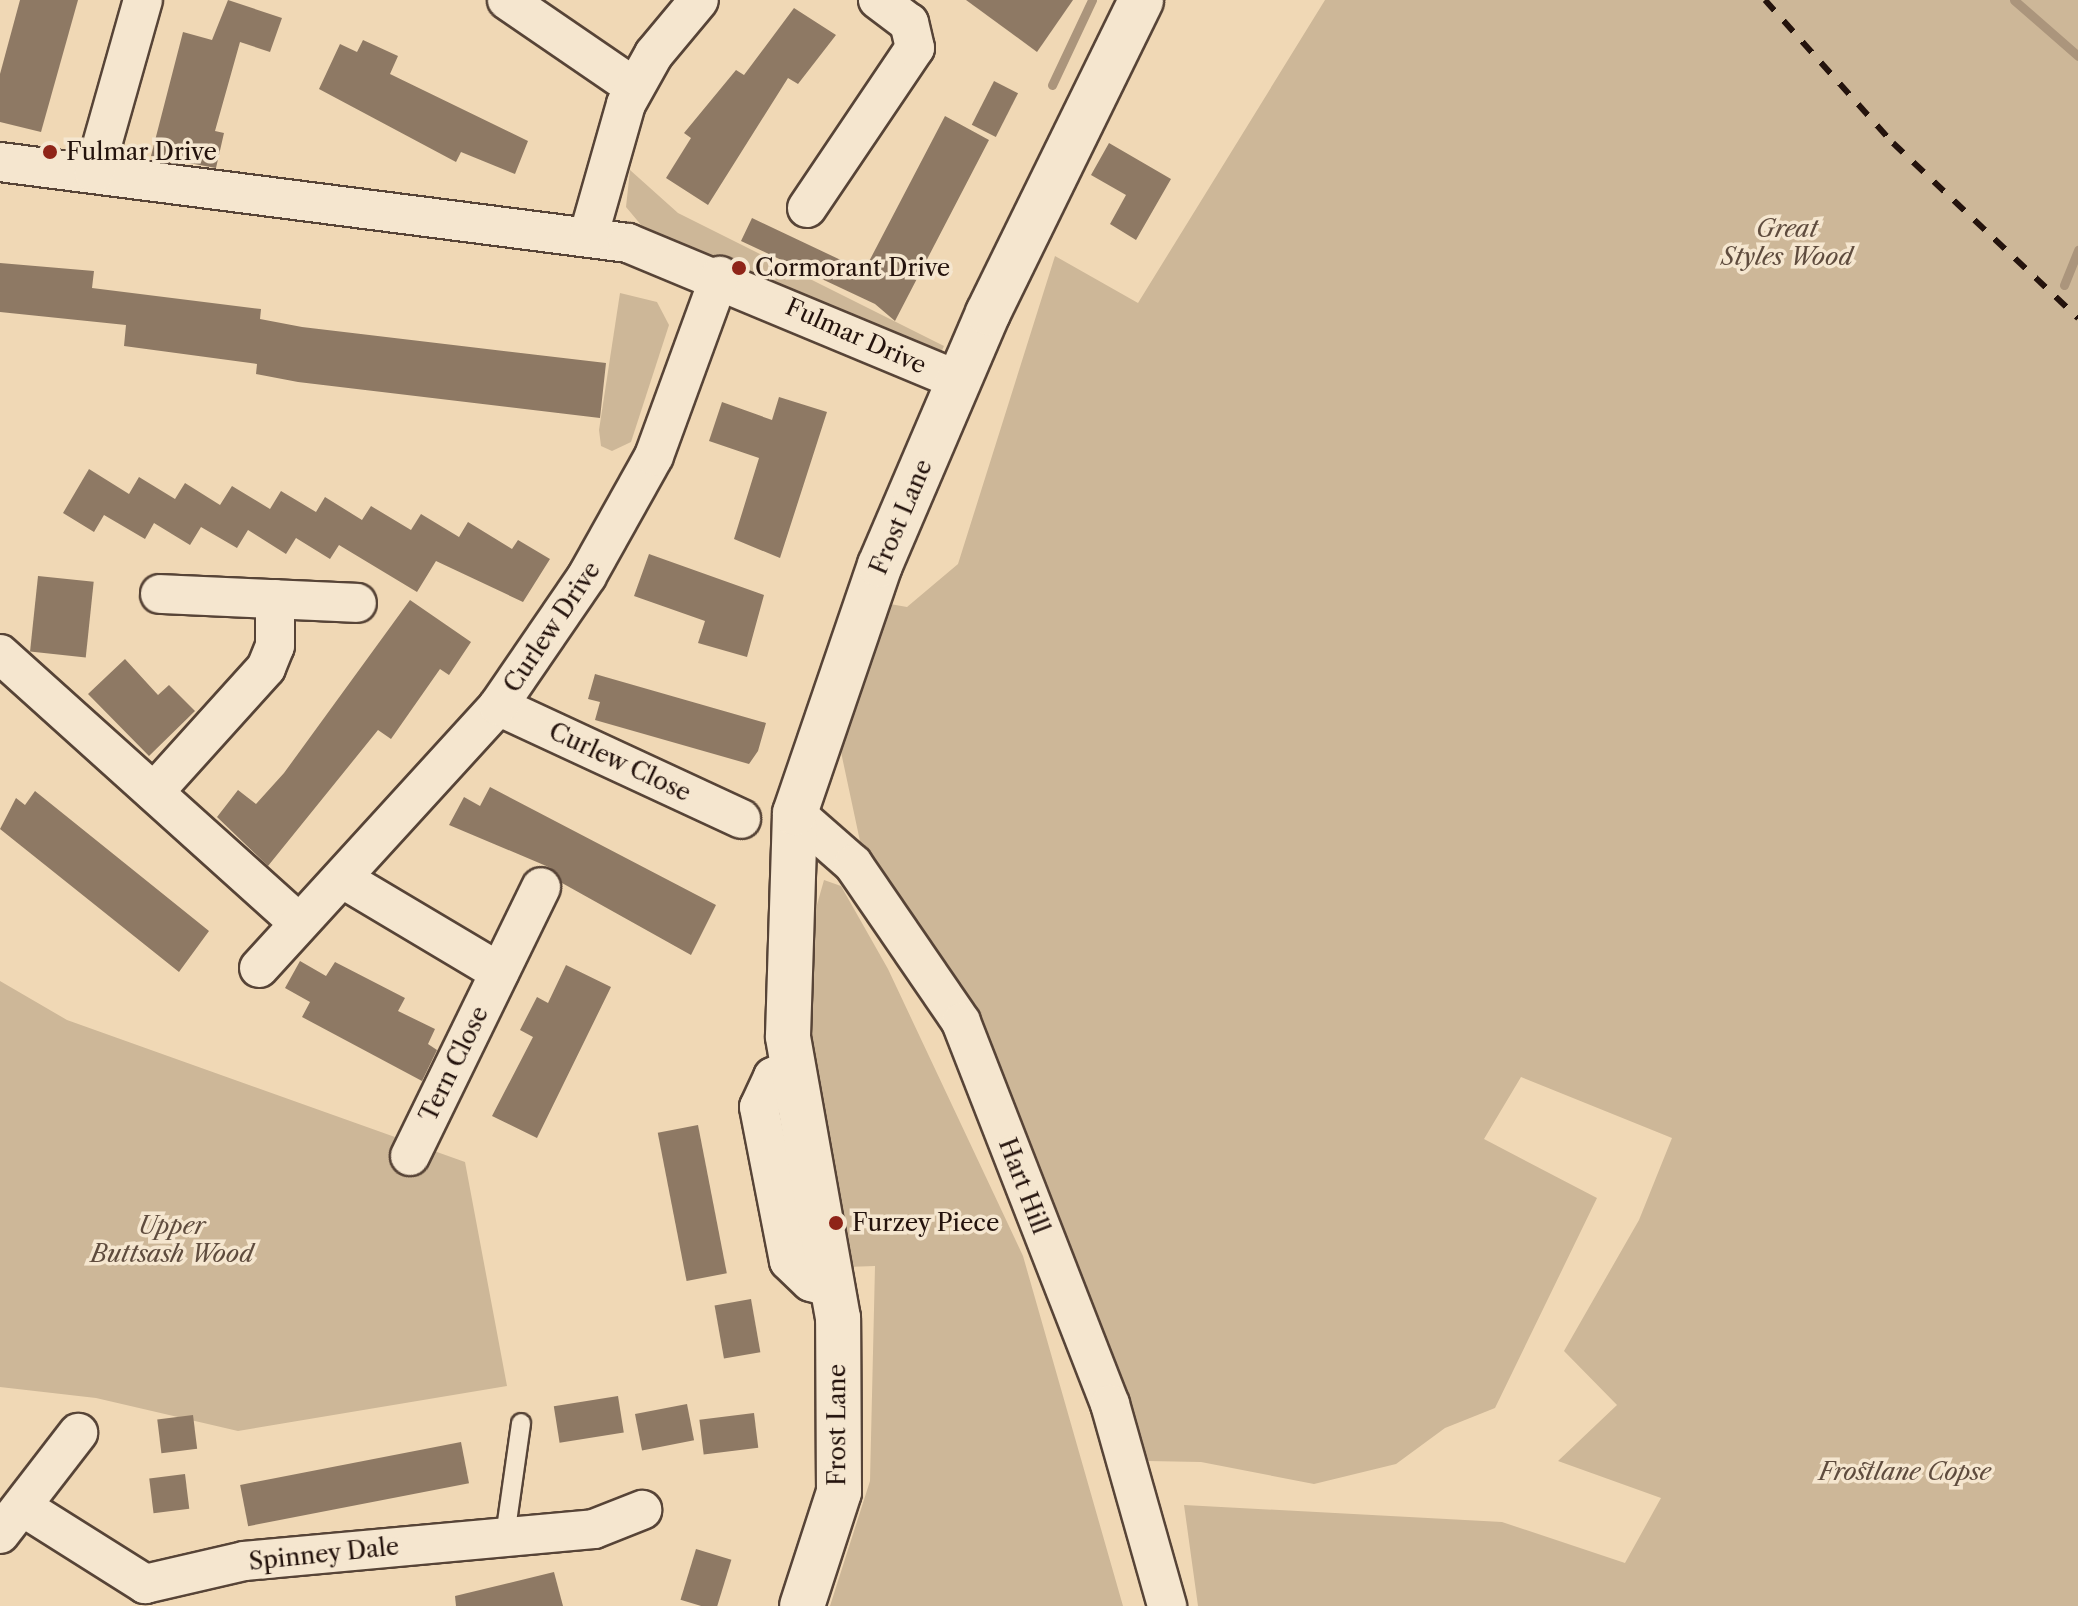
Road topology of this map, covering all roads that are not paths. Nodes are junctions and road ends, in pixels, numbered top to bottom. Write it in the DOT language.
graph roads {
  1 [pos="143,0"];
  2 [pos="507,0"];
  3 [pos="699,0"];
  4 [pos="878,0"];
  5 [pos="1141,0"];
  6 [pos="634,87"];
  7 [pos="0,162"];
  8 [pos="94,173"];
  9 [pos="807,208"];
  10 [pos="589,234"];
  11 [pos="720,276"];
  12 [pos="959,381"];
  13 [pos="160,594"];
  14 [pos="275,599"];
  15 [pos="357,603"];
  16 [pos="0,654"];
  17 [pos="498,706"];
  18 [pos="154,792"];
  19 [pos="795,813"];
  20 [pos="741,819"];
  21 [pos="343,879"];
  22 [pos="541,887"];
  23 [pos="299,923"];
  24 [pos="259,968"];
  25 [pos="499,972"];
  26 [pos="410,1156"];
  27 [pos="521,1423"];
  28 [pos="78,1433"];
  29 [pos="642,1510"];
  30 [pos="13,1522"];
  31 [pos="505,1536"];
  32 [pos="146,1595"];
  33 [pos="802,1606"];
  34 [pos="1167,1606"];
  1 -- 8 [label="street"];
  2 -- 6 [label="street"];
  3 -- 6 [label="street"];
  4 -- 9 [label="street"];
  5 -- 12 [label="street, Frost Lane"];
  6 -- 10 [label="street"];
  7 -- 8 [label="street, Fulmar Drive"];
  8 -- 10 [label="street, Fulmar Drive"];
  10 -- 11 [label="street, Fulmar Drive"];
  11 -- 12 [label="street, Fulmar Drive"];
  11 -- 17 [label="street, Curlew Drive"];
  12 -- 19 [label="street, Frost Lane"];
  13 -- 14 [label="street"];
  14 -- 15 [label="street"];
  14 -- 18 [label="street"];
  16 -- 18 [label="street"];
  17 -- 20 [label="street, Curlew Close"];
  17 -- 21 [label="street, Curlew Drive"];
  18 -- 23 [label="street"];
  19 -- 33 [label="street, Frost Lane"];
  19 -- 34 [label="street, Hart Hill"];
  21 -- 23 [label="street, Curlew Drive"];
  21 -- 25 [label="street"];
  22 -- 25 [label="street, Tern Close"];
  23 -- 24 [label="street, Curlew Drive"];
  25 -- 26 [label="street, Tern Close"];
  27 -- 31 [label="lane"];
  28 -- 30 [label="street"];
  29 -- 31 [label="street, Spinney Dale"];
  30 -- 32 [label="street, Spinney Dale"];
  31 -- 32 [label="street, Spinney Dale"];
}
